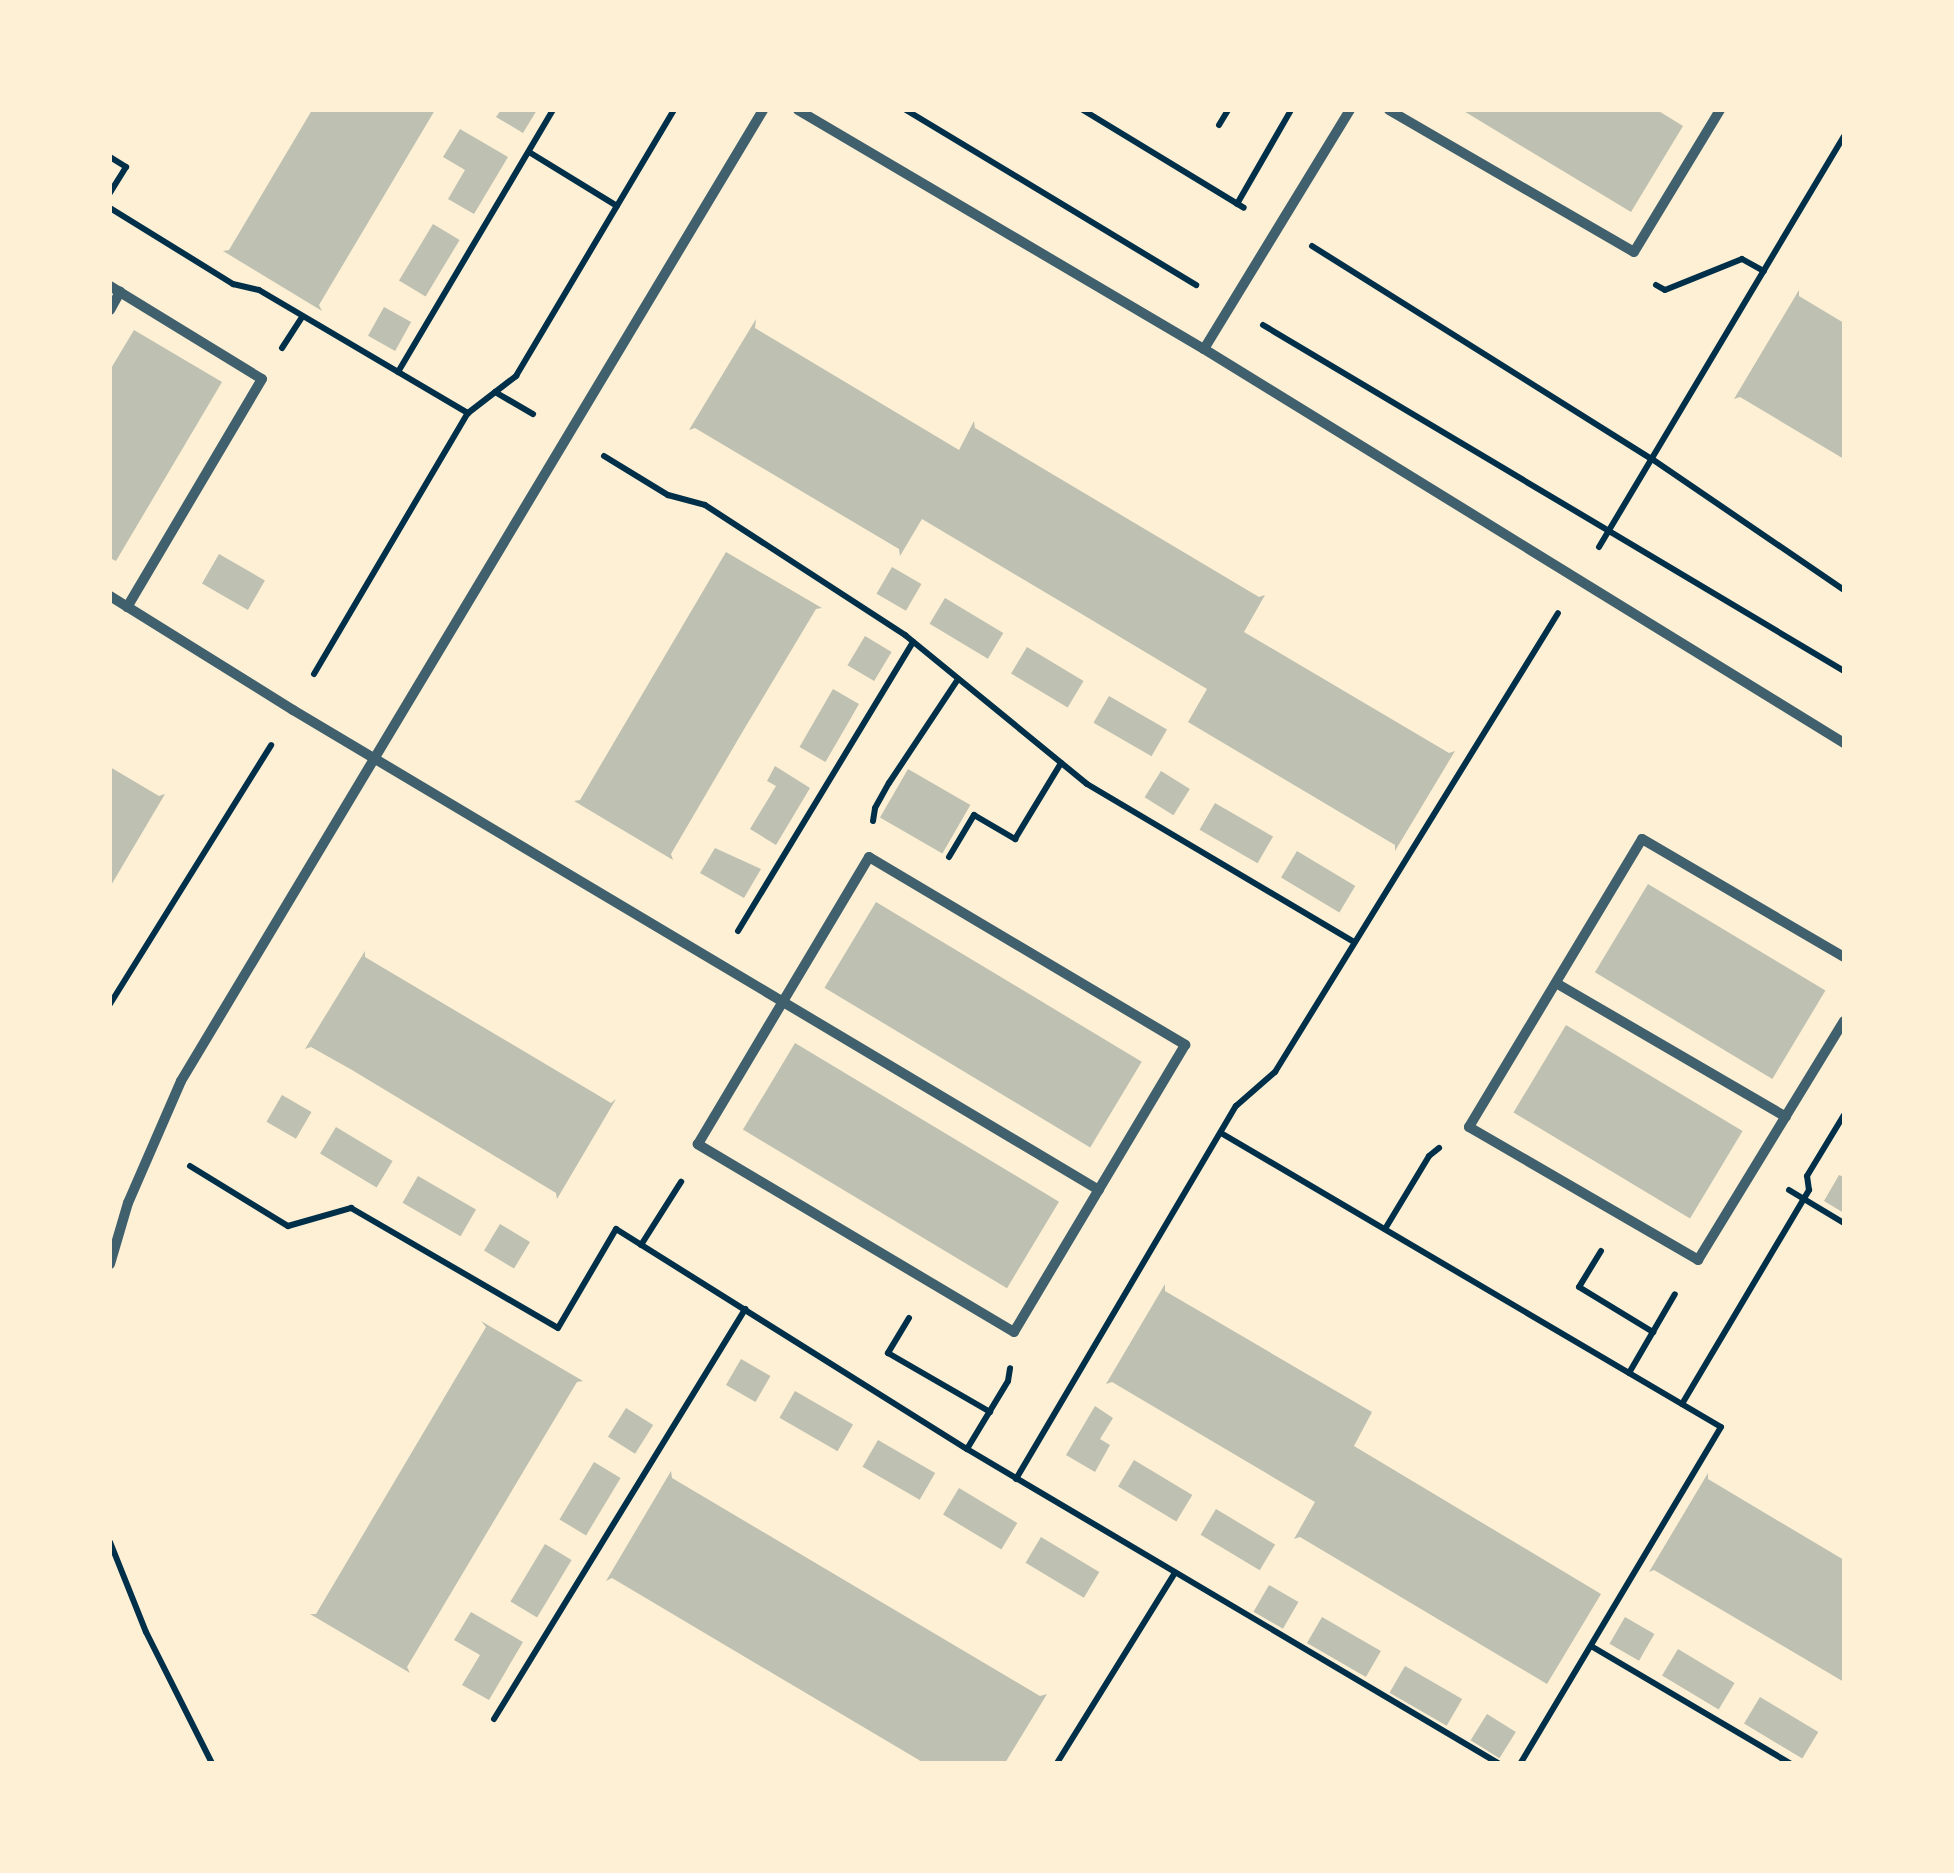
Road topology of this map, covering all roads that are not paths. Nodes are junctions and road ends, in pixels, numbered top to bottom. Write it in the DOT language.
graph roads {
  1 [pos="763,110"];
  2 [pos="798,110"];
  3 [pos="1350,110"];
  4 [pos="1390,110"];
  5 [pos="1720,110"];
  6 [pos="115,289"];
  7 [pos="110,310"];
  8 [pos="1204,348"];
  9 [pos="110,596"];
  10 [pos="128,607"];
  11 [pos="1844,743"];
  12 [pos="377,760"];
  13 [pos="1844,957"];
  14 [pos="1556,983"];
  15 [pos="782,1002"];
  16 [pos="1844,1020"];
  17 [pos="1786,1117"];
  18 [pos="1100,1190"];
  19 [pos="110,1264"];
  1 -- 12 [label="street"];
  2 -- 8 [label="street"];
  3 -- 8 [label="street"];
  4 -- 5 [label="street"];
  6 -- 7 [label="street"];
  6 -- 10 [label="street"];
  8 -- 11 [label="street"];
  9 -- 10 [label="street"];
  10 -- 12 [label="street"];
  12 -- 15 [label="street"];
  12 -- 19 [label="street"];
  13 -- 14 [label="street"];
  14 -- 17 [label="street"];
  14 -- 17 [label="street"];
  15 -- 18 [label="street"];
  15 -- 18 [label="street"];
  15 -- 18 [label="street"];
  16 -- 17 [label="street"];
}
